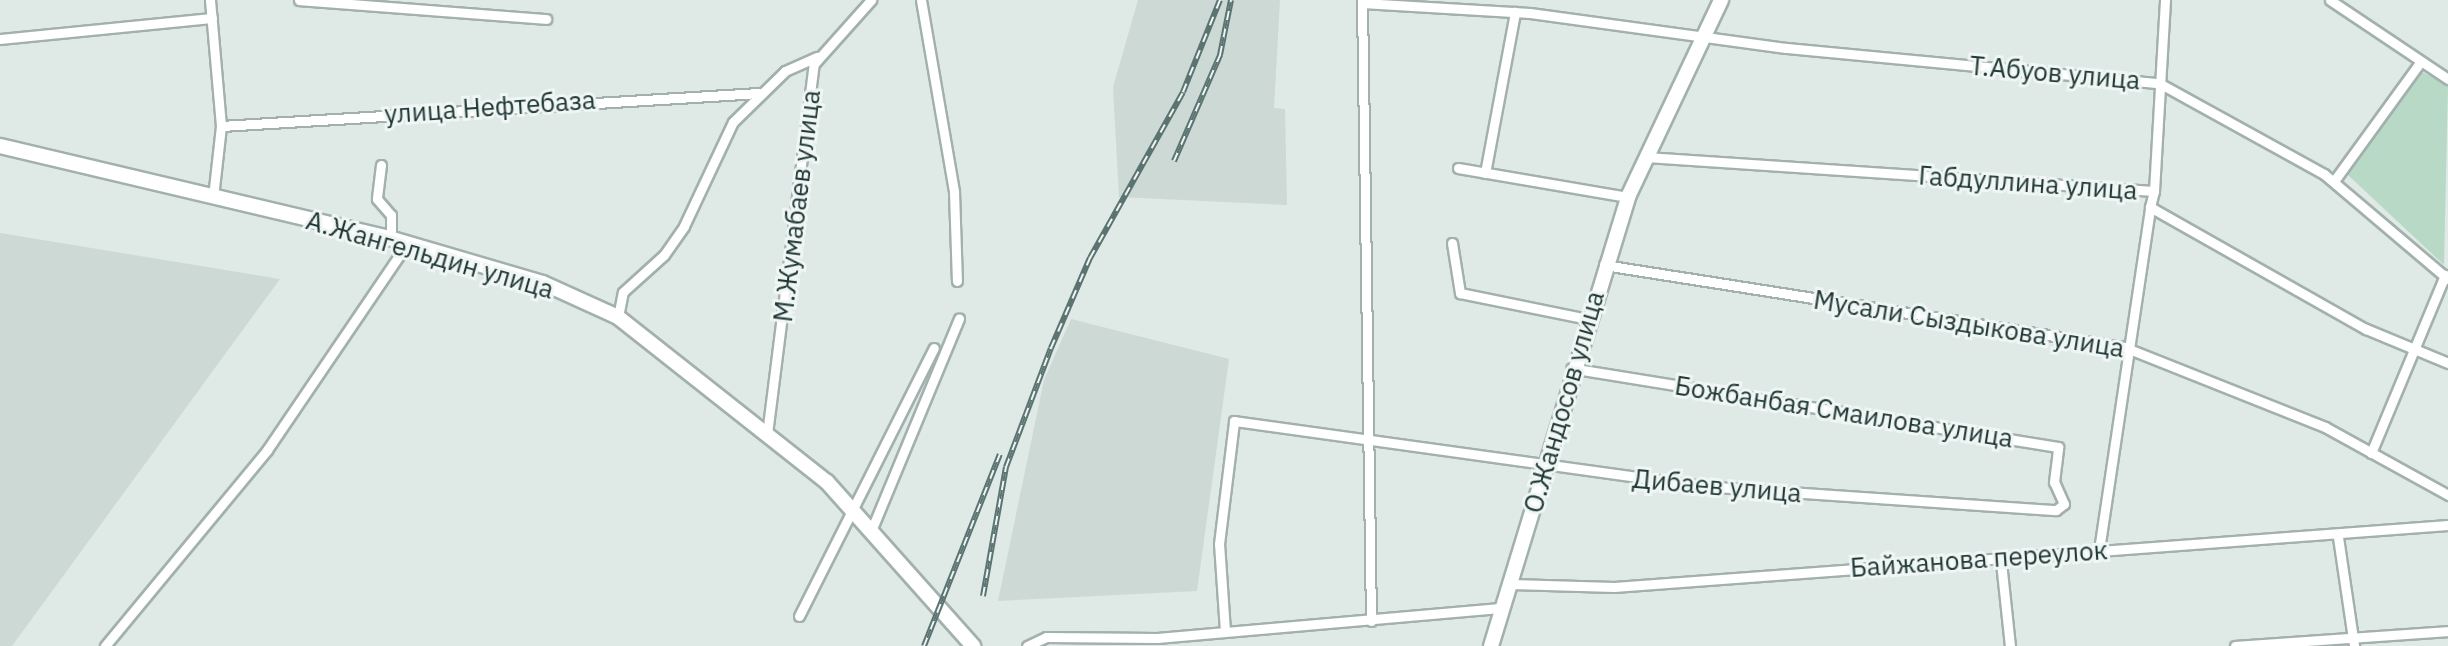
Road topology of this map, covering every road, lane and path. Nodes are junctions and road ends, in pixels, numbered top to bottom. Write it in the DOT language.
graph roads {
  1 [pos="210,0"];
  2 [pos="299,0"];
  3 [pos="871,0"];
  4 [pos="921,0"];
  5 [pos="1456,0"];
  6 [pos="1721,0"];
  7 [pos="2165,0"];
  8 [pos="2330,0"];
  9 [pos="1362,2"];
  10 [pos="1458,11"];
  11 [pos="1515,12"];
  12 [pos="212,18"];
  13 [pos="546,19"];
  14 [pos="1706,36"];
  15 [pos="0,39"];
  16 [pos="820,56"];
  17 [pos="2419,64"];
  18 [pos="2448,79"];
  19 [pos="2159,83"];
  20 [pos="759,93"];
  21 [pos="221,126"];
  22 [pos="0,146"];
  23 [pos="1646,157"];
  24 [pos="381,165"];
  25 [pos="1458,168"];
  26 [pos="1485,173"];
  27 [pos="2334,181"];
  28 [pos="2154,191"];
  29 [pos="213,197"];
  30 [pos="1628,197"];
  31 [pos="2150,207"];
  32 [pos="391,239"];
  33 [pos="1452,243"];
  34 [pos="407,244"];
  35 [pos="1604,265"];
  36 [pos="2445,276"];
  37 [pos="957,281"];
  38 [pos="618,317"];
  39 [pos="959,319"];
  40 [pos="1588,319"];
  41 [pos="2124,347"];
  42 [pos="934,348"];
  43 [pos="2410,351"];
  44 [pos="2448,363"];
  45 [pos="1571,368"];
  46 [pos="767,434"];
  47 [pos="1370,438"];
  48 [pos="2371,453"];
  49 [pos="1545,469"];
  50 [pos="2448,495"];
  51 [pos="2064,504"];
  52 [pos="853,513"];
  53 [pos="2448,525"];
  54 [pos="871,531"];
  55 [pos="2338,537"];
  56 [pos="2099,550"];
  57 [pos="2001,562"];
  58 [pos="1511,584"];
  59 [pos="1503,608"];
  60 [pos="799,616"];
  61 [pos="1371,621"];
  62 [pos="1225,631"];
  63 [pos="2448,631"];
  64 [pos="2354,642"];
  65 [pos="105,646"];
  66 [pos="973,646"];
  67 [pos="1027,646"];
  68 [pos="1491,646"];
  69 [pos="2010,646"];
  70 [pos="2235,646"];
  1 -- 12 [label="street"];
  2 -- 13 [label="street"];
  3 -- 16 [label="street, М.Жумабаев улица"];
  4 -- 37 [label="street"];
  5 -- 10 [label="street"];
  6 -- 14 [label="street, О.Жандосов улица"];
  7 -- 19 [label="street"];
  8 -- 17 [label="street"];
  9 -- 10 [label="street"];
  9 -- 47 [label="street"];
  10 -- 11 [label="street"];
  11 -- 14 [label="street"];
  11 -- 26 [label="street"];
  12 -- 15 [label="street"];
  12 -- 21 [label="street"];
  14 -- 19 [label="street, Т.Абуов улица"];
  14 -- 23 [label="street, О.Жандосов улица"];
  16 -- 20 [label="street"];
  16 -- 46 [label="street, М.Жумабаев улица"];
  17 -- 18 [label="street"];
  17 -- 27 [label="street"];
  19 -- 27 [label="street, Т.Абуов улица"];
  19 -- 28 [label="street"];
  20 -- 21 [label="street, улица Нефтебаза"];
  20 -- 38 [label="street"];
  21 -- 29 [label="street"];
  22 -- 29 [label="street, А.Жангельдин улица"];
  23 -- 28 [label="street, Габдуллина улица"];
  23 -- 30 [label="street, О.Жандосов улица"];
  24 -- 32 [label="street, улица Нефтебаза"];
  25 -- 26 [label="street"];
  26 -- 30 [label="street"];
  27 -- 36 [label="street, Т.Абуов улица"];
  28 -- 31 [label="street, Габдуллина улица"];
  29 -- 32 [label="street, А.Жангельдин улица"];
  30 -- 35 [label="street, О.Жандосов улица"];
  31 -- 41 [label="street"];
  31 -- 43 [label="street, Габдуллина улица"];
  32 -- 34 [label="street, А.Жангельдин улица"];
  33 -- 40 [label="street"];
  34 -- 38 [label="street, А.Жангельдин улица"];
  34 -- 65 [label="street"];
  35 -- 40 [label="street, О.Жандосов улица"];
  35 -- 41 [label="street, Мусали Сыздыкова улица"];
  36 -- 43 [label="street"];
  38 -- 46 [label="street, А.Жангельдин улица"];
  39 -- 54 [label="street"];
  40 -- 45 [label="street, О.Жандосов улица"];
  41 -- 48 [label="street, Мусали Сыздыкова улица"];
  41 -- 56 [label="street"];
  42 -- 52 [label="street"];
  43 -- 44 [label="street, Габдуллина улица"];
  43 -- 48 [label="street"];
  45 -- 49 [label="street, О.Жандосов улица"];
  45 -- 51 [label="street, Божбанбая Смаилова улица"];
  46 -- 52 [label="street, А.Жангельдин улица"];
  47 -- 49 [label="street, Дибаев улица"];
  47 -- 61 [label="street"];
  47 -- 62 [label="street, Дибаев улица"];
  48 -- 50 [label="street, Мусали Сыздыкова улица"];
  49 -- 51 [label="street, Дибаев улица"];
  49 -- 58 [label="street, О.Жандосов улица"];
  52 -- 54 [label="street, А.Жангельдин улица"];
  52 -- 60 [label="street"];
  53 -- 55 [label="street, Байжанова переулок"];
  54 -- 66 [label="street, А.Жангельдин улица"];
  55 -- 56 [label="street, Байжанова переулок"];
  55 -- 64 [label="street"];
  56 -- 57 [label="street, Байжанова переулок"];
  57 -- 58 [label="street, Байжанова переулок"];
  57 -- 69 [label="street"];
  58 -- 59 [label="street, О.Жандосов улица"];
  59 -- 61 [label="street"];
  59 -- 68 [label="street, О.Жандосов улица"];
  61 -- 62 [label="street"];
  62 -- 67 [label="street"];
  63 -- 64 [label="street"];
  64 -- 70 [label="street"];
}
